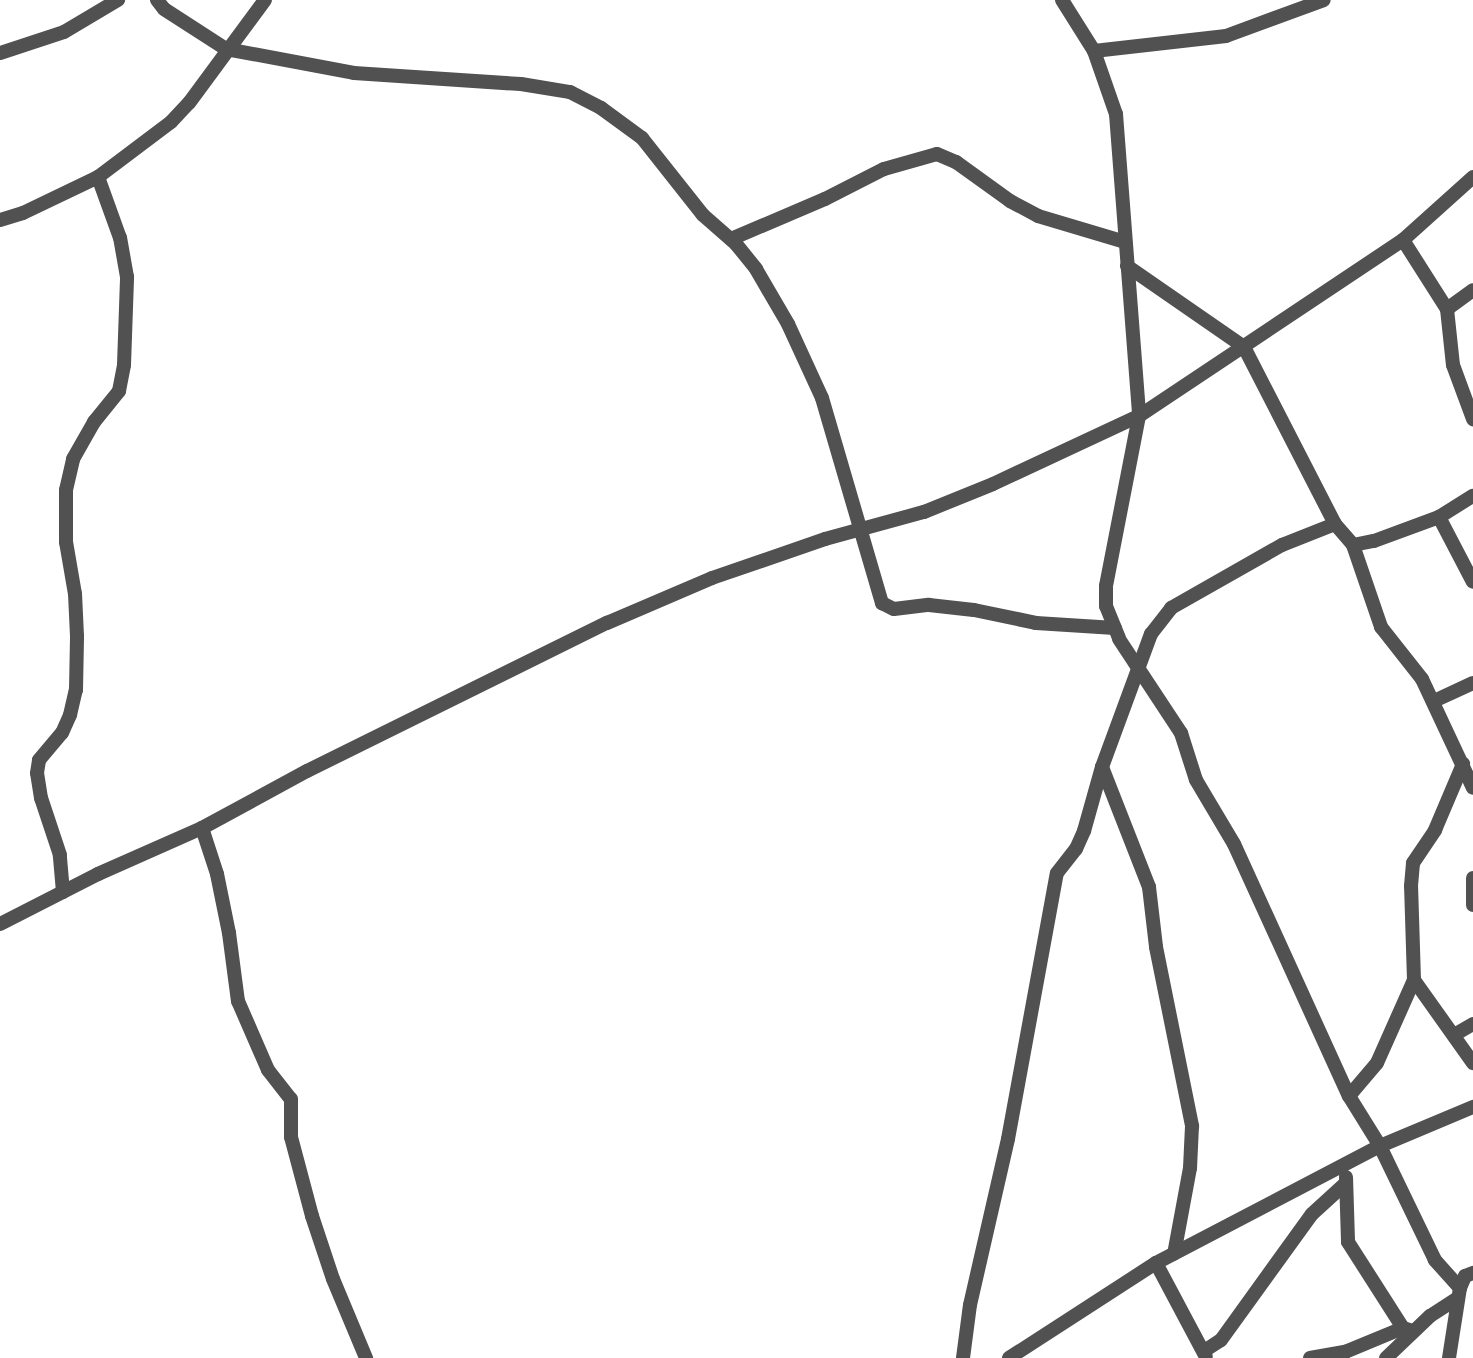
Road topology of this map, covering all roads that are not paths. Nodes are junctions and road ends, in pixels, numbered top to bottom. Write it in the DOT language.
graph roads {
  1 [pos="118,0"];
  2 [pos="157,0"];
  3 [pos="265,0"];
  4 [pos="1062,0"];
  5 [pos="1323,0"];
  6 [pos="226,49"];
  7 [pos="1094,51"];
  8 [pos="0,53"];
  9 [pos="98,177"];
  10 [pos="1473,177"];
  11 [pos="0,220"];
  12 [pos="731,239"];
  13 [pos="1403,240"];
  14 [pos="1125,242"];
  15 [pos="1127,266"];
  16 [pos="1473,290"];
  17 [pos="1447,309"];
  18 [pos="1244,347"];
  19 [pos="1139,416"];
  20 [pos="1473,419"];
  21 [pos="1473,496"];
  22 [pos="1440,517"];
  23 [pos="1335,524"];
  24 [pos="861,529"];
  25 [pos="1353,545"];
  26 [pos="1473,580"];
  27 [pos="1115,628"];
  28 [pos="1139,670"];
  29 [pos="1473,683"];
  30 [pos="1434,701"];
  31 [pos="1463,764"];
  32 [pos="1102,767"];
  33 [pos="1473,788"];
  34 [pos="202,828"];
  35 [pos="1473,878"];
  36 [pos="63,892"];
  37 [pos="1473,905"];
  38 [pos="0,924"];
  39 [pos="1414,980"];
  40 [pos="1473,1024"];
  41 [pos="1454,1035"];
  42 [pos="1473,1063"];
  43 [pos="1349,1096"];
  44 [pos="1473,1107"];
  45 [pos="1380,1146"];
  46 [pos="1347,1165"];
  47 [pos="1346,1183"];
  48 [pos="1174,1254"];
  49 [pos="1156,1263"];
  50 [pos="1473,1273"];
  51 [pos="1459,1293"];
  52 [pos="1408,1329"];
  53 [pos="1205,1355"];
  54 [pos="366,1358"];
  55 [pos="963,1358"];
  56 [pos="1009,1358"];
  57 [pos="1310,1358"];
  58 [pos="1386,1358"];
  59 [pos="1449,1358"];
  1 -- 8 [label="street"];
  2 -- 6 [label="street"];
  3 -- 6 [label="street"];
  4 -- 7 [label="street"];
  5 -- 7 [label="street"];
  6 -- 9 [label="street"];
  6 -- 12 [label="street"];
  7 -- 14 [label="street"];
  9 -- 11 [label="street"];
  9 -- 36 [label="street"];
  10 -- 13 [label="street"];
  12 -- 14 [label="street"];
  12 -- 24 [label="street"];
  13 -- 17 [label="street"];
  13 -- 18 [label="street"];
  14 -- 15 [label="street"];
  15 -- 18 [label="street"];
  15 -- 19 [label="street"];
  16 -- 17 [label="street"];
  17 -- 20 [label="street"];
  18 -- 19 [label="street"];
  18 -- 23 [label="street"];
  19 -- 24 [label="street"];
  19 -- 27 [label="street"];
  21 -- 22 [label="street"];
  22 -- 25 [label="street"];
  22 -- 26 [label="street"];
  23 -- 25 [label="street"];
  23 -- 28 [label="street"];
  24 -- 27 [label="street"];
  24 -- 34 [label="street"];
  25 -- 30 [label="street"];
  27 -- 28 [label="street"];
  28 -- 32 [label="street"];
  28 -- 43 [label="street"];
  29 -- 30 [label="street"];
  30 -- 31 [label="street"];
  31 -- 33 [label="street"];
  31 -- 39 [label="street"];
  32 -- 48 [label="street"];
  32 -- 55 [label="street"];
  34 -- 36 [label="street"];
  34 -- 54 [label="street"];
  35 -- 37 [label="street"];
  36 -- 38 [label="street"];
  39 -- 41 [label="street"];
  39 -- 43 [label="street"];
  40 -- 41 [label="street"];
  41 -- 42 [label="street"];
  43 -- 45 [label="street"];
  44 -- 45 [label="street"];
  45 -- 46 [label="street"];
  45 -- 51 [label="street"];
  46 -- 47 [label="street"];
  46 -- 48 [label="street"];
  47 -- 52 [label="street"];
  47 -- 53 [label="street"];
  48 -- 49 [label="street"];
  49 -- 53 [label="street"];
  49 -- 56 [label="street"];
  50 -- 51 [label="street"];
  51 -- 52 [label="street"];
  51 -- 59 [label="street"];
  52 -- 57 [label="street"];
  52 -- 58 [label="street"];
}
